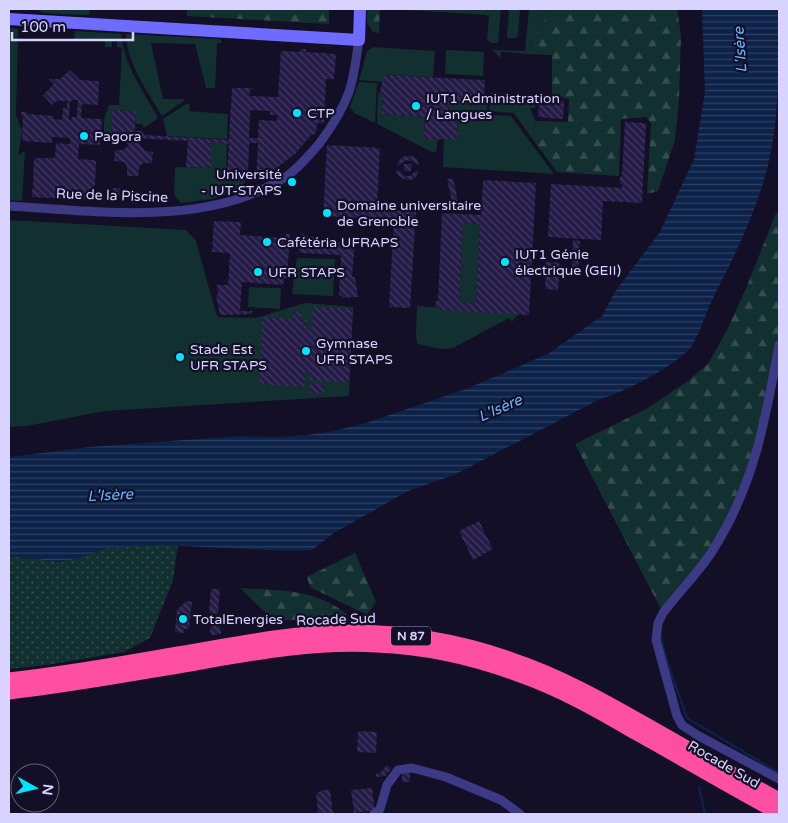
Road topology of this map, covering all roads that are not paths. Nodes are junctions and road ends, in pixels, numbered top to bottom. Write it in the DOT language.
graph roads {
  1 [pos="360,9"];
  2 [pos="9,19"];
  3 [pos="359,40"];
  4 [pos="9,206"];
  5 [pos="779,345"];
  6 [pos="9,680"];
  7 [pos="9,692"];
  8 [pos="779,779"];
  9 [pos="779,800"];
  10 [pos="374,814"];
  11 [pos="520,814"];
  12 [pos="778,814"];
  1 -- 3 [label="street, Rue de la Piscine"];
  2 -- 3 [label="street"];
  3 -- 4 [label="street, Rue de la Piscine"];
  5 -- 8 [label="street"];
  6 -- 9 [label="highway, Rocade Sud / N 87"];
  7 -- 12 [label="highway, Rocade Sud / N 87"];
  10 -- 11 [label="street"];
}
